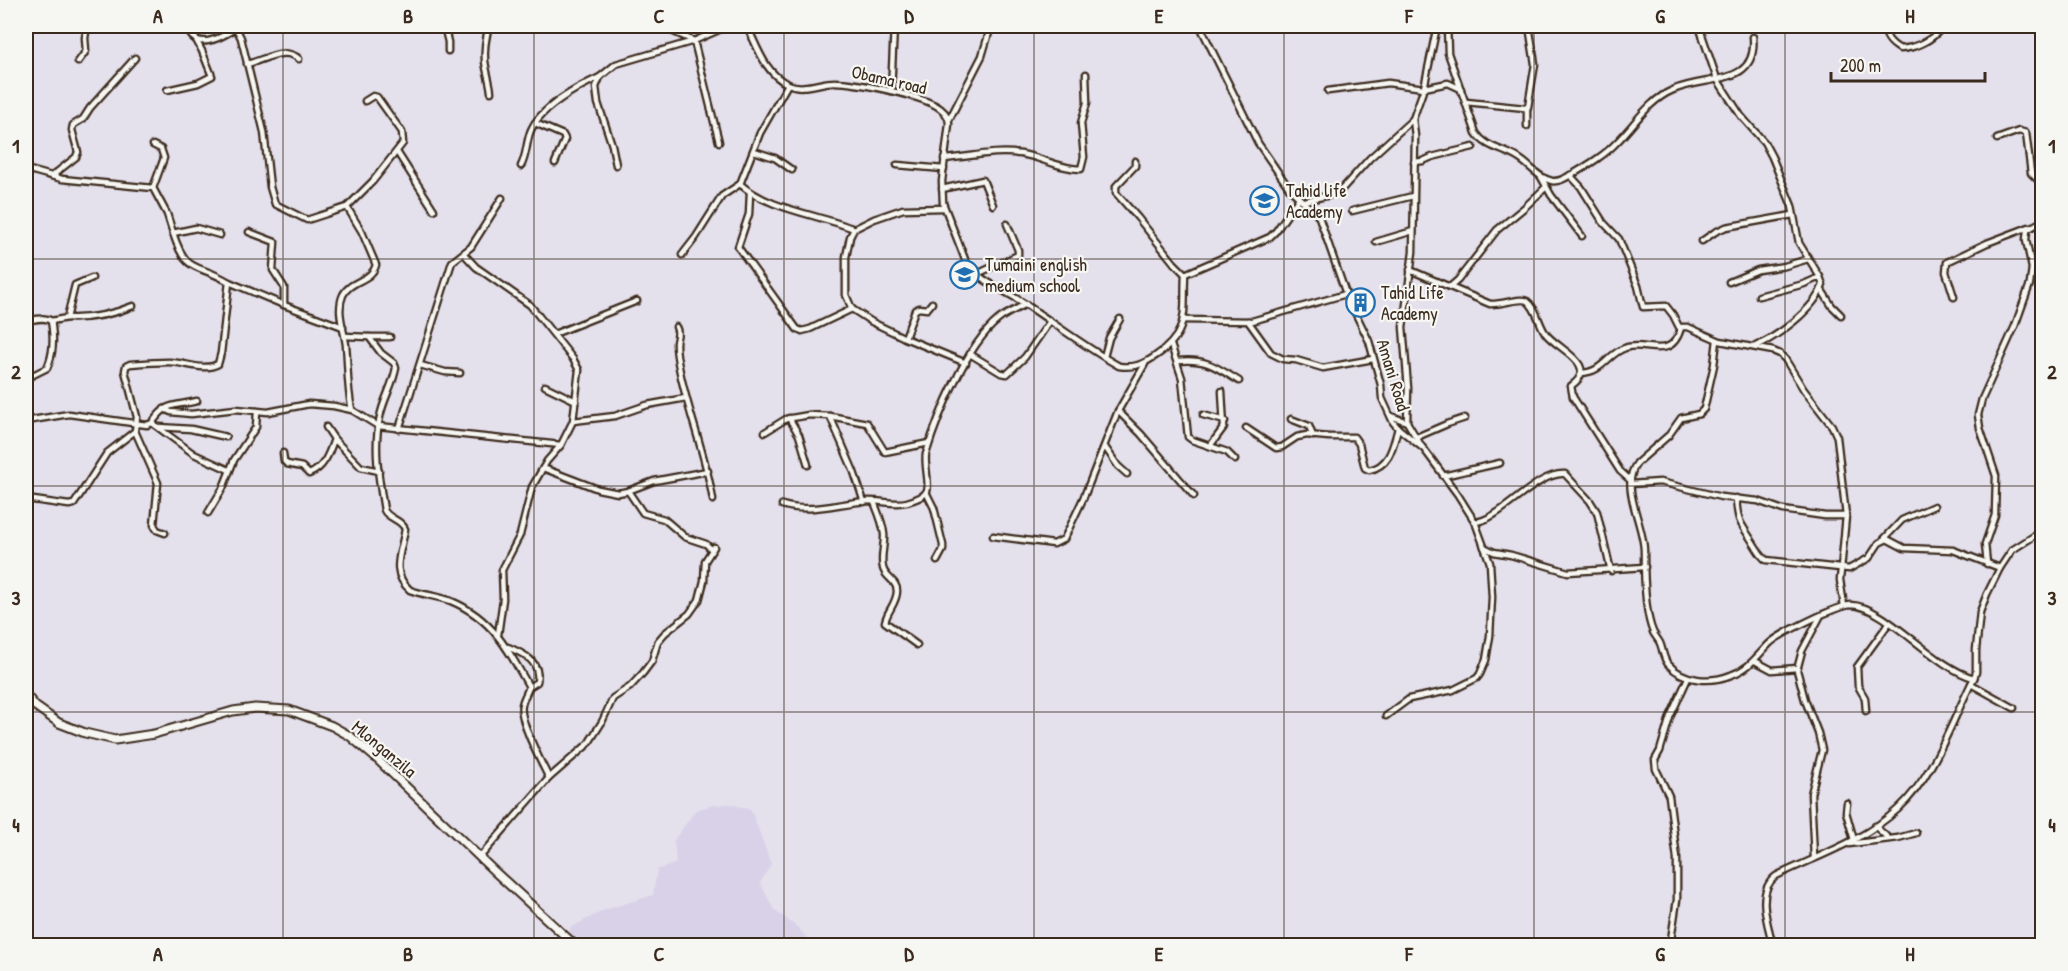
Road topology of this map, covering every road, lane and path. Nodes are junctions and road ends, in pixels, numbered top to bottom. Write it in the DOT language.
graph roads {
  1 [pos="36,26"];
  2 [pos="87,26"];
  3 [pos="187,26"];
  4 [pos="444,26"];
  5 [pos="489,26"];
  6 [pos="660,26"];
  7 [pos="728,26"];
  8 [pos="747,26"];
  9 [pos="894,26"];
  10 [pos="991,26"];
  11 [pos="1200,26"];
  12 [pos="1437,26"];
  13 [pos="1447,26"];
  14 [pos="1529,26"];
  15 [pos="1699,26"];
  16 [pos="1885,26"];
  17 [pos="1938,26"];
  18 [pos="26,27"];
  19 [pos="237,27"];
  20 [pos="194,36"];
  21 [pos="1753,37"];
  22 [pos="694,41"];
  23 [pos="448,51"];
  24 [pos="135,58"];
  25 [pos="299,59"];
  26 [pos="78,62"];
  27 [pos="247,64"];
  28 [pos="1086,74"];
  29 [pos="600,77"];
  30 [pos="1716,79"];
  31 [pos="788,84"];
  32 [pos="1424,88"];
  33 [pos="1461,89"];
  34 [pos="167,90"];
  35 [pos="891,91"];
  36 [pos="1328,91"];
  37 [pos="491,92"];
  38 [pos="365,101"];
  39 [pos="1466,102"];
  40 [pos="1527,108"];
  41 [pos="1413,119"];
  42 [pos="949,120"];
  43 [pos="535,123"];
  44 [pos="1527,126"];
  45 [pos="1997,139"];
  46 [pos="719,142"];
  47 [pos="153,146"];
  48 [pos="1473,147"];
  49 [pos="754,151"];
  50 [pos="398,152"];
  51 [pos="944,159"];
  52 [pos="1136,161"];
  53 [pos="1414,162"];
  54 [pos="555,163"];
  55 [pos="616,165"];
  56 [pos="897,165"];
  57 [pos="521,166"];
  58 [pos="26,169"];
  59 [pos="944,169"];
  60 [pos="792,170"];
  61 [pos="1570,175"];
  62 [pos="52,176"];
  63 [pos="1540,177"];
  64 [pos="740,184"];
  65 [pos="1546,187"];
  66 [pos="153,188"];
  67 [pos="942,189"];
  68 [pos="750,192"];
  69 [pos="2043,194"];
  70 [pos="1413,196"];
  71 [pos="502,198"];
  72 [pos="1301,200"];
  73 [pos="993,205"];
  74 [pos="347,207"];
  75 [pos="944,208"];
  76 [pos="434,210"];
  77 [pos="1352,211"];
  78 [pos="1793,215"];
  79 [pos="2043,221"];
  80 [pos="1007,224"];
  81 [pos="2029,227"];
  82 [pos="854,229"];
  83 [pos="1413,231"];
  84 [pos="173,232"];
  85 [pos="249,232"];
  86 [pos="220,235"];
  87 [pos="1581,236"];
  88 [pos="1702,241"];
  89 [pos="1376,242"];
  90 [pos="464,255"];
  91 [pos="682,255"];
  92 [pos="1808,259"];
  93 [pos="1410,270"];
  94 [pos="977,274"];
  95 [pos="1185,274"];
  96 [pos="1820,277"];
  97 [pos="92,278"];
  98 [pos="229,282"];
  99 [pos="1729,282"];
  100 [pos="1450,287"];
  101 [pos="1821,289"];
  102 [pos="1346,294"];
  103 [pos="1759,296"];
  104 [pos="1954,297"];
  105 [pos="637,301"];
  106 [pos="932,303"];
  107 [pos="1026,304"];
  108 [pos="284,305"];
  109 [pos="133,306"];
  110 [pos="852,309"];
  111 [pos="1842,315"];
  112 [pos="67,318"];
  113 [pos="1120,319"];
  114 [pos="1183,320"];
  115 [pos="26,321"];
  116 [pos="51,321"];
  117 [pos="1050,321"];
  118 [pos="1248,321"];
  119 [pos="343,327"];
  120 [pos="676,327"];
  121 [pos="1681,328"];
  122 [pos="554,334"];
  123 [pos="345,336"];
  124 [pos="369,337"];
  125 [pos="390,337"];
  126 [pos="905,338"];
  127 [pos="1717,340"];
  128 [pos="1172,345"];
  129 [pos="1751,348"];
  130 [pos="970,354"];
  131 [pos="1104,357"];
  132 [pos="1373,358"];
  133 [pos="1178,361"];
  134 [pos="966,363"];
  135 [pos="1146,363"];
  136 [pos="420,365"];
  137 [pos="460,373"];
  138 [pos="1581,373"];
  139 [pos="1239,381"];
  140 [pos="26,383"];
  141 [pos="545,386"];
  142 [pos="1222,391"];
  143 [pos="686,398"];
  144 [pos="197,401"];
  145 [pos="576,401"];
  146 [pos="164,409"];
  147 [pos="352,410"];
  148 [pos="257,411"];
  149 [pos="1118,411"];
  150 [pos="1203,415"];
  151 [pos="830,416"];
  152 [pos="1391,416"];
  153 [pos="789,418"];
  154 [pos="1465,418"];
  155 [pos="1292,419"];
  156 [pos="26,421"];
  157 [pos="573,421"];
  158 [pos="1225,421"];
  159 [pos="1407,422"];
  160 [pos="135,423"];
  161 [pos="152,423"];
  162 [pos="378,426"];
  163 [pos="326,427"];
  164 [pos="159,428"];
  165 [pos="1246,428"];
  166 [pos="1398,428"];
  167 [pos="399,429"];
  168 [pos="135,431"];
  169 [pos="765,432"];
  170 [pos="1313,436"];
  171 [pos="226,437"];
  172 [pos="1417,437"];
  173 [pos="334,439"];
  174 [pos="929,442"];
  175 [pos="561,445"];
  176 [pos="1210,446"];
  177 [pos="1105,447"];
  178 [pos="1424,449"];
  179 [pos="283,453"];
  180 [pos="1235,460"];
  181 [pos="1500,462"];
  182 [pos="808,465"];
  183 [pos="543,468"];
  184 [pos="230,470"];
  185 [pos="379,471"];
  186 [pos="708,471"];
  187 [pos="1127,474"];
  188 [pos="1443,476"];
  189 [pos="1630,482"];
  190 [pos="628,491"];
  191 [pos="926,492"];
  192 [pos="1194,496"];
  193 [pos="1736,498"];
  194 [pos="26,499"];
  195 [pos="713,500"];
  196 [pos="864,502"];
  197 [pos="874,502"];
  198 [pos="782,505"];
  199 [pos="1934,506"];
  200 [pos="208,513"];
  201 [pos="1846,516"];
  202 [pos="1475,522"];
  203 [pos="2043,531"];
  204 [pos="165,532"];
  205 [pos="993,536"];
  206 [pos="1884,539"];
  207 [pos="1484,547"];
  208 [pos="937,561"];
  209 [pos="1987,564"];
  210 [pos="1645,567"];
  211 [pos="1842,568"];
  212 [pos="2000,568"];
  213 [pos="1611,571"];
  214 [pos="1844,606"];
  215 [pos="1820,617"];
  216 [pos="1889,623"];
  217 [pos="498,635"];
  218 [pos="505,645"];
  219 [pos="916,645"];
  220 [pos="1755,661"];
  221 [pos="1797,668"];
  222 [pos="1688,678"];
  223 [pos="1974,678"];
  224 [pos="1971,684"];
  225 [pos="529,687"];
  226 [pos="26,695"];
  227 [pos="2014,708"];
  228 [pos="1866,711"];
  229 [pos="1386,716"];
  230 [pos="549,778"];
  231 [pos="1847,803"];
  232 [pos="1875,826"];
  233 [pos="1916,833"];
  234 [pos="1888,838"];
  235 [pos="1854,840"];
  236 [pos="1846,844"];
  237 [pos="480,857"];
  238 [pos="1814,858"];
  239 [pos="576,945"];
  240 [pos="1670,945"];
  241 [pos="1773,945"];
  1 -- 18 [label="street"];
  2 -- 26 [label="street"];
  3 -- 20 [label="street"];
  4 -- 23 [label="street"];
  5 -- 37 [label="street"];
  6 -- 22 [label="street"];
  7 -- 22 [label="street"];
  8 -- 31 [label="street"];
  9 -- 35 [label="street"];
  10 -- 42 [label="street"];
  11 -- 72 [label="street, Amani Road"];
  12 -- 32 [label="street"];
  13 -- 33 [label="street"];
  14 -- 40 [label="street"];
  15 -- 30 [label="street"];
  16 -- 17 [label="street"];
  19 -- 20 [label="street"];
  19 -- 27 [label="street"];
  20 -- 34 [label="street"];
  21 -- 30 [label="street"];
  22 -- 29 [label="street"];
  22 -- 46 [label="street"];
  24 -- 62 [label="street"];
  25 -- 27 [label="street"];
  27 -- 74 [label="street"];
  28 -- 51 [label="street"];
  29 -- 43 [label="street"];
  29 -- 55 [label="street"];
  30 -- 61 [label="street"];
  30 -- 78 [label="street"];
  31 -- 35 [label="street, Obama road"];
  31 -- 49 [label="street"];
  32 -- 33 [label="street"];
  32 -- 36 [label="street"];
  32 -- 41 [label="street"];
  33 -- 39 [label="street"];
  35 -- 42 [label="street, Obama road"];
  38 -- 50 [label="street"];
  39 -- 40 [label="street"];
  39 -- 63 [label="street"];
  40 -- 44 [label="street"];
  41 -- 53 [label="street"];
  41 -- 72 [label="street"];
  42 -- 51 [label="street"];
  43 -- 54 [label="street"];
  43 -- 57 [label="street"];
  45 -- 69 [label="street"];
  47 -- 66 [label="street"];
  48 -- 53 [label="street"];
  49 -- 60 [label="street"];
  49 -- 64 [label="street"];
  50 -- 74 [label="street"];
  50 -- 76 [label="street"];
  51 -- 59 [label="street"];
  52 -- 95 [label="street"];
  53 -- 70 [label="street"];
  56 -- 59 [label="street"];
  58 -- 62 [label="street"];
  59 -- 67 [label="street"];
  61 -- 63 [label="street"];
  61 -- 121 [label="street"];
  62 -- 66 [label="street"];
  63 -- 65 [label="street"];
  64 -- 68 [label="street"];
  64 -- 91 [label="street"];
  65 -- 87 [label="street"];
  65 -- 100 [label="street"];
  66 -- 84 [label="street"];
  67 -- 73 [label="street"];
  67 -- 75 [label="street"];
  68 -- 82 [label="street"];
  68 -- 110 [label="street"];
  70 -- 77 [label="street"];
  70 -- 83 [label="street"];
  71 -- 90 [label="street"];
  72 -- 95 [label="street"];
  72 -- 102 [label="street, Amani Road"];
  74 -- 119 [label="street"];
  75 -- 82 [label="street"];
  75 -- 94 [label="street"];
  78 -- 88 [label="street"];
  78 -- 92 [label="street"];
  79 -- 81 [label="street"];
  80 -- 94 [label="street"];
  81 -- 104 [label="street"];
  81 -- 209 [label="street"];
  82 -- 110 [label="street"];
  83 -- 89 [label="street"];
  83 -- 93 [label="street"];
  84 -- 86 [label="street"];
  84 -- 98 [label="street"];
  85 -- 108 [label="street"];
  90 -- 122 [label="street"];
  90 -- 136 [label="street"];
  92 -- 96 [label="street"];
  92 -- 99 [label="street"];
  93 -- 100 [label="street"];
  93 -- 159 [label="street"];
  94 -- 107 [label="street"];
  95 -- 114 [label="street"];
  96 -- 101 [label="street"];
  96 -- 103 [label="street"];
  97 -- 112 [label="street"];
  98 -- 108 [label="street"];
  98 -- 160 [label="street"];
  100 -- 138 [label="street"];
  101 -- 111 [label="street"];
  101 -- 129 [label="street"];
  102 -- 118 [label="street"];
  102 -- 132 [label="street, Amani Road"];
  105 -- 122 [label="street"];
  106 -- 126 [label="street"];
  107 -- 117 [label="street"];
  107 -- 130 [label="street"];
  108 -- 119 [label="street"];
  109 -- 112 [label="street"];
  110 -- 126 [label="street"];
  112 -- 116 [label="street"];
  113 -- 131 [label="street"];
  114 -- 118 [label="street"];
  114 -- 128 [label="street"];
  115 -- 116 [label="street"];
  116 -- 140 [label="street"];
  117 -- 130 [label="street"];
  117 -- 131 [label="street"];
  118 -- 132 [label="street"];
  119 -- 123 [label="street"];
  120 -- 143 [label="street"];
  121 -- 127 [label="street"];
  121 -- 138 [label="street"];
  122 -- 145 [label="street"];
  123 -- 124 [label="street"];
  123 -- 147 [label="street"];
  124 -- 125 [label="street"];
  124 -- 162 [label="street"];
  126 -- 134 [label="street"];
  127 -- 129 [label="street"];
  127 -- 189 [label="street"];
  128 -- 133 [label="street"];
  128 -- 135 [label="street"];
  129 -- 201 [label="street"];
  130 -- 134 [label="street"];
  131 -- 135 [label="street"];
  132 -- 152 [label="street, Amani Road"];
  133 -- 139 [label="street"];
  133 -- 176 [label="street"];
  134 -- 174 [label="street"];
  135 -- 149 [label="street"];
  136 -- 137 [label="street"];
  136 -- 167 [label="street"];
  138 -- 189 [label="street"];
  141 -- 145 [label="street"];
  142 -- 158 [label="street"];
  143 -- 157 [label="street"];
  143 -- 186 [label="street"];
  144 -- 146 [label="street"];
  145 -- 157 [label="street"];
  146 -- 148 [label="street"];
  146 -- 161 [label="street"];
  147 -- 148 [label="street"];
  147 -- 162 [label="street"];
  148 -- 184 [label="street"];
  149 -- 177 [label="street"];
  149 -- 192 [label="street"];
  150 -- 158 [label="street"];
  151 -- 153 [label="street"];
  151 -- 174 [label="street"];
  151 -- 196 [label="street"];
  152 -- 159 [label="street"];
  152 -- 166 [label="street, Amani Road"];
  153 -- 169 [label="street"];
  153 -- 182 [label="street"];
  154 -- 172 [label="street"];
  155 -- 170 [label="street"];
  156 -- 160 [label="street"];
  157 -- 175 [label="street"];
  158 -- 176 [label="street"];
  159 -- 172 [label="street"];
  160 -- 161 [label="street"];
  160 -- 168 [label="street"];
  161 -- 164 [label="street"];
  162 -- 167 [label="street"];
  162 -- 185 [label="street"];
  163 -- 173 [label="street"];
  164 -- 171 [label="street"];
  164 -- 184 [label="street"];
  165 -- 170 [label="street"];
  166 -- 170 [label="street"];
  166 -- 178 [label="street, Amani Road"];
  167 -- 175 [label="street"];
  168 -- 194 [label="street"];
  168 -- 204 [label="street"];
  172 -- 178 [label="street"];
  173 -- 179 [label="street"];
  173 -- 185 [label="street"];
  174 -- 191 [label="street"];
  175 -- 183 [label="street"];
  176 -- 180 [label="street"];
  177 -- 187 [label="street"];
  177 -- 205 [label="street"];
  178 -- 188 [label="street, Amani Road"];
  181 -- 188 [label="street"];
  183 -- 190 [label="street"];
  183 -- 217 [label="street"];
  184 -- 200 [label="street"];
  185 -- 217 [label="street"];
  186 -- 190 [label="street"];
  186 -- 195 [label="street"];
  188 -- 202 [label="street, Amani Road"];
  189 -- 193 [label="street"];
  189 -- 210 [label="street"];
  190 -- 230 [label="street"];
  191 -- 197 [label="street"];
  191 -- 208 [label="street"];
  193 -- 201 [label="street"];
  193 -- 211 [label="street"];
  196 -- 197 [label="street"];
  196 -- 198 [label="street"];
  197 -- 219 [label="street"];
  199 -- 206 [label="street"];
  201 -- 211 [label="street"];
  202 -- 207 [label="street, Amani Road"];
  202 -- 213 [label="street"];
  203 -- 212 [label="street"];
  206 -- 209 [label="street"];
  206 -- 211 [label="street"];
  207 -- 213 [label="street"];
  207 -- 229 [label="street, Amani Road"];
  209 -- 212 [label="street"];
  210 -- 213 [label="street"];
  210 -- 222 [label="street"];
  211 -- 214 [label="street"];
  212 -- 223 [label="street"];
  214 -- 215 [label="street"];
  214 -- 216 [label="street"];
  215 -- 220 [label="street"];
  215 -- 221 [label="street"];
  216 -- 223 [label="street"];
  216 -- 228 [label="street"];
  217 -- 218 [label="street"];
  218 -- 225 [label="street"];
  218 -- 225 [label="street"];
  220 -- 221 [label="street"];
  220 -- 222 [label="street"];
  221 -- 238 [label="street"];
  222 -- 240 [label="street"];
  223 -- 224 [label="street"];
  224 -- 227 [label="street"];
  224 -- 232 [label="street"];
  225 -- 230 [label="street"];
  226 -- 237 [label="street, Mlonganzila"];
  230 -- 237 [label="street"];
  231 -- 235 [label="street"];
  232 -- 234 [label="street"];
  232 -- 235 [label="street"];
  233 -- 234 [label="street"];
  234 -- 236 [label="street"];
  235 -- 236 [label="street"];
  236 -- 238 [label="street"];
  237 -- 239 [label="street, Mlonganzila"];
  238 -- 241 [label="street"];
}
